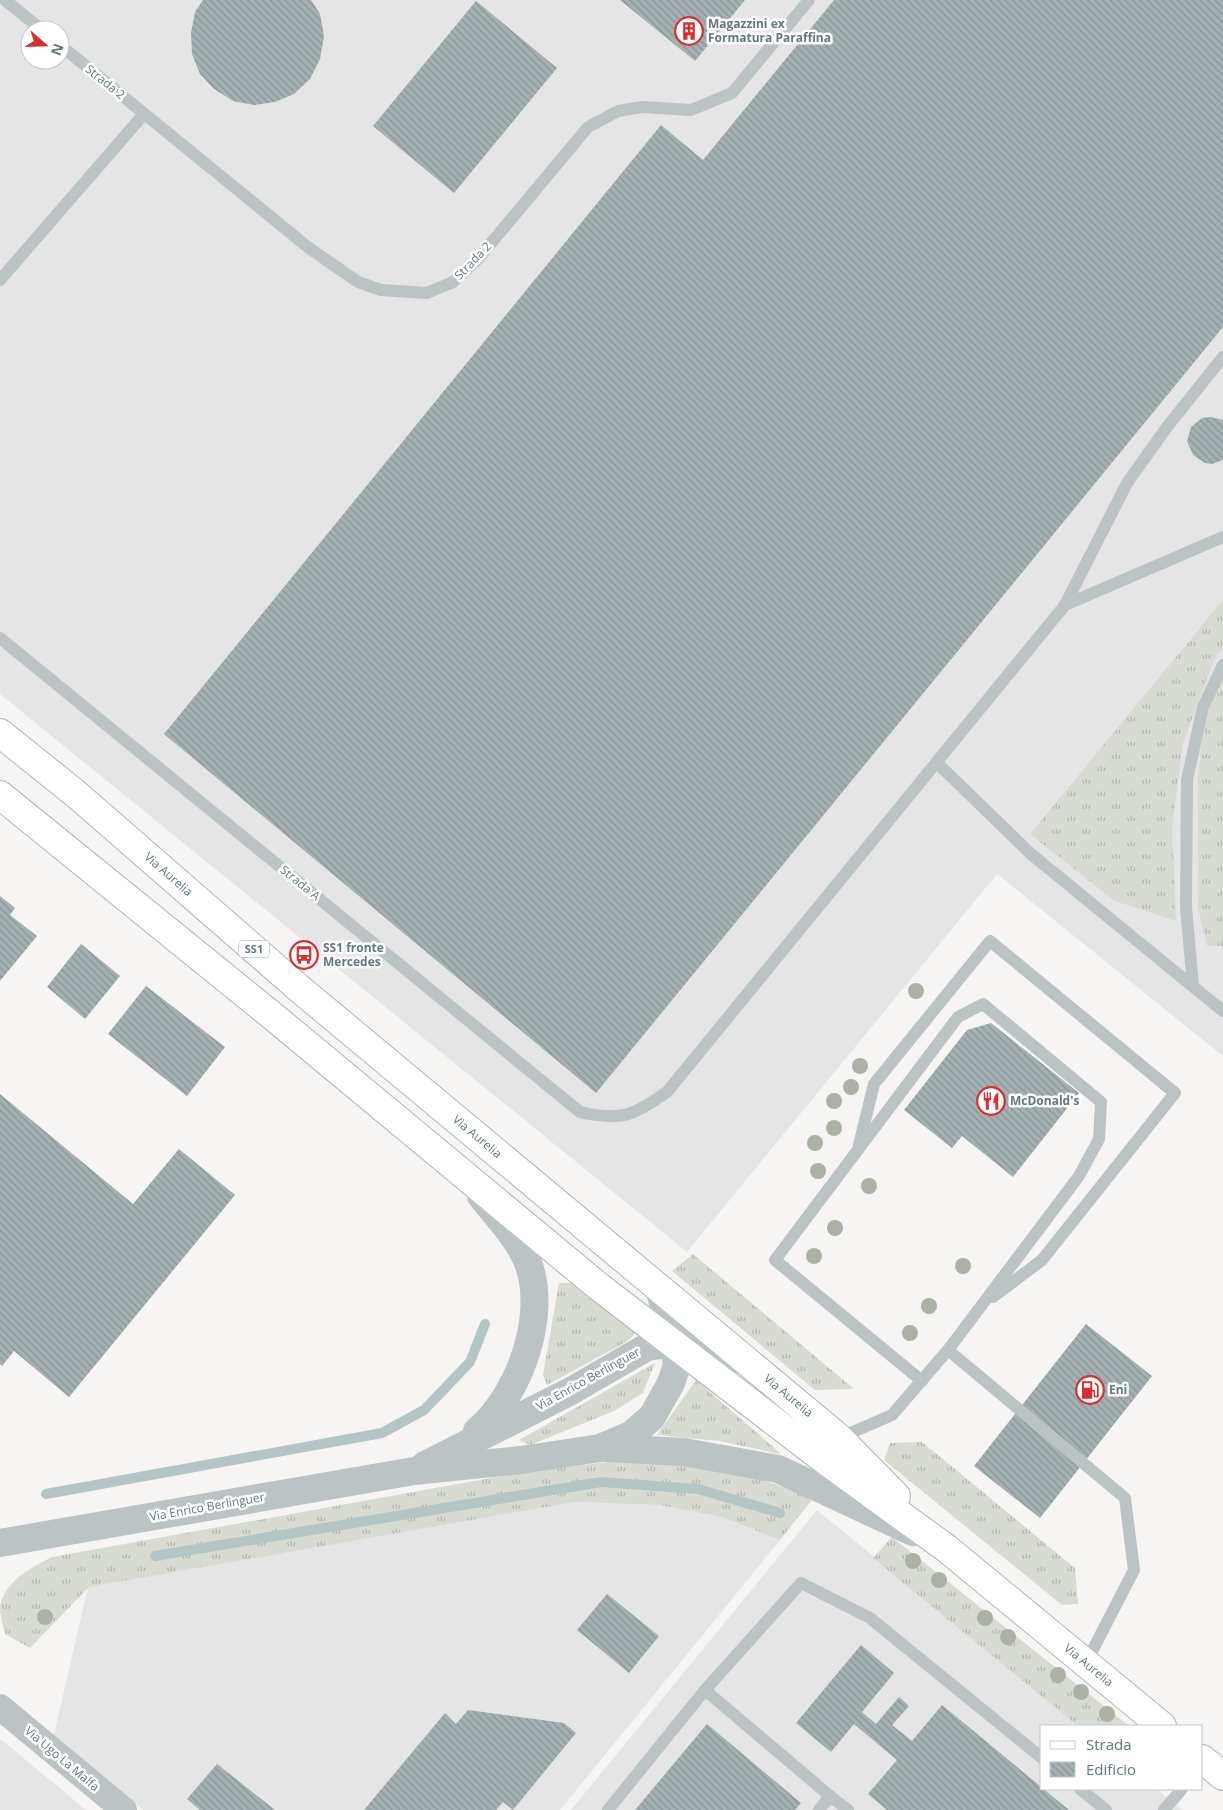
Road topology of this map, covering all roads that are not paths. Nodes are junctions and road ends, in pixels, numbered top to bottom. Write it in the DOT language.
graph roads {
  1 [pos="5,0"];
  2 [pos="809,0"];
  3 [pos="30,20"];
  4 [pos="70,53"];
  5 [pos="144,114"];
  6 [pos="0,280"];
  7 [pos="1223,357"];
  8 [pos="1223,537"];
  9 [pos="1065,605"];
  10 [pos="0,638"];
  11 [pos="1223,665"];
  12 [pos="0,733"];
  13 [pos="937,763"];
  14 [pos="0,795"];
  15 [pos="1192,986"];
  16 [pos="1223,1011"];
  17 [pos="858,1150"];
  18 [pos="467,1177"];
  19 [pos="658,1288"];
  20 [pos="981,1306"];
  21 [pos="674,1343"];
  22 [pos="948,1350"];
  23 [pos="748,1363"];
  24 [pos="922,1381"];
  25 [pos="839,1438"];
  26 [pos="460,1446"];
  27 [pos="600,1448"];
  28 [pos="414,1471"];
  29 [pos="0,1543"];
  30 [pos="946,1548"];
  31 [pos="1086,1663"];
  32 [pos="705,1690"];
  33 [pos="0,1707"];
  34 [pos="1161,1725"];
  35 [pos="1040,1756"];
  36 [pos="1081,1790"];
  37 [pos="1181,1790"];
  38 [pos="830,1796"];
  39 [pos="124,1810"];
  40 [pos="608,1810"];
  41 [pos="819,1810"];
  42 [pos="848,1810"];
  43 [pos="1106,1810"];
  44 [pos="1164,1810"];
  1 -- 3 [label="lane"];
  2 -- 5 [label="lane, Strada 2"];
  4 -- 5 [label="lane, Strada 2"];
  5 -- 6 [label="lane"];
  7 -- 9 [label="lane"];
  8 -- 9 [label="lane"];
  9 -- 13 [label="lane"];
  10 -- 13 [label="lane, Strada A"];
  11 -- 15 [label="lane"];
  12 -- 19 [label="main road, Via Aurelia / SS1"];
  13 -- 15 [label="lane"];
  14 -- 18 [label="main road, Via Aurelia"];
  15 -- 16 [label="lane"];
  17 -- 20 [label="lane"];
  17 -- 20 [label="lane"];
  17 -- 24 [label="lane"];
  18 -- 21 [label="main road, Via Aurelia"];
  18 -- 26 [label="street, Via Enrico Berlinguer"];
  19 -- 21 [label="street"];
  19 -- 23 [label="main road, Via Aurelia"];
  20 -- 22 [label="lane"];
  21 -- 23 [label="street"];
  21 -- 26 [label="street, Via Enrico Berlinguer"];
  21 -- 27 [label="street, Via Enrico Berlinguer"];
  21 -- 30 [label="main road, Via Aurelia"];
  22 -- 24 [label="lane"];
  22 -- 31 [label="lane"];
  23 -- 25 [label="main road, Via Aurelia"];
  24 -- 25 [label="lane"];
  25 -- 30 [label="main road, Via Aurelia"];
  26 -- 28 [label="street, Via Enrico Berlinguer"];
  27 -- 28 [label="street, Via Enrico Berlinguer"];
  27 -- 30 [label="street, Via Enrico Berlinguer"];
  28 -- 29 [label="street, Via Enrico Berlinguer"];
  30 -- 31 [label="main road, Via Aurelia"];
  31 -- 34 [label="main road, Via Aurelia"];
  32 -- 35 [label="lane"];
  32 -- 38 [label="lane"];
  32 -- 40 [label="lane"];
  33 -- 39 [label="street, Via Ugo La Malfa"];
  36 -- 43 [label="lane"];
  37 -- 44 [label="lane"];
  38 -- 41 [label="lane"];
  38 -- 42 [label="lane"];
}
